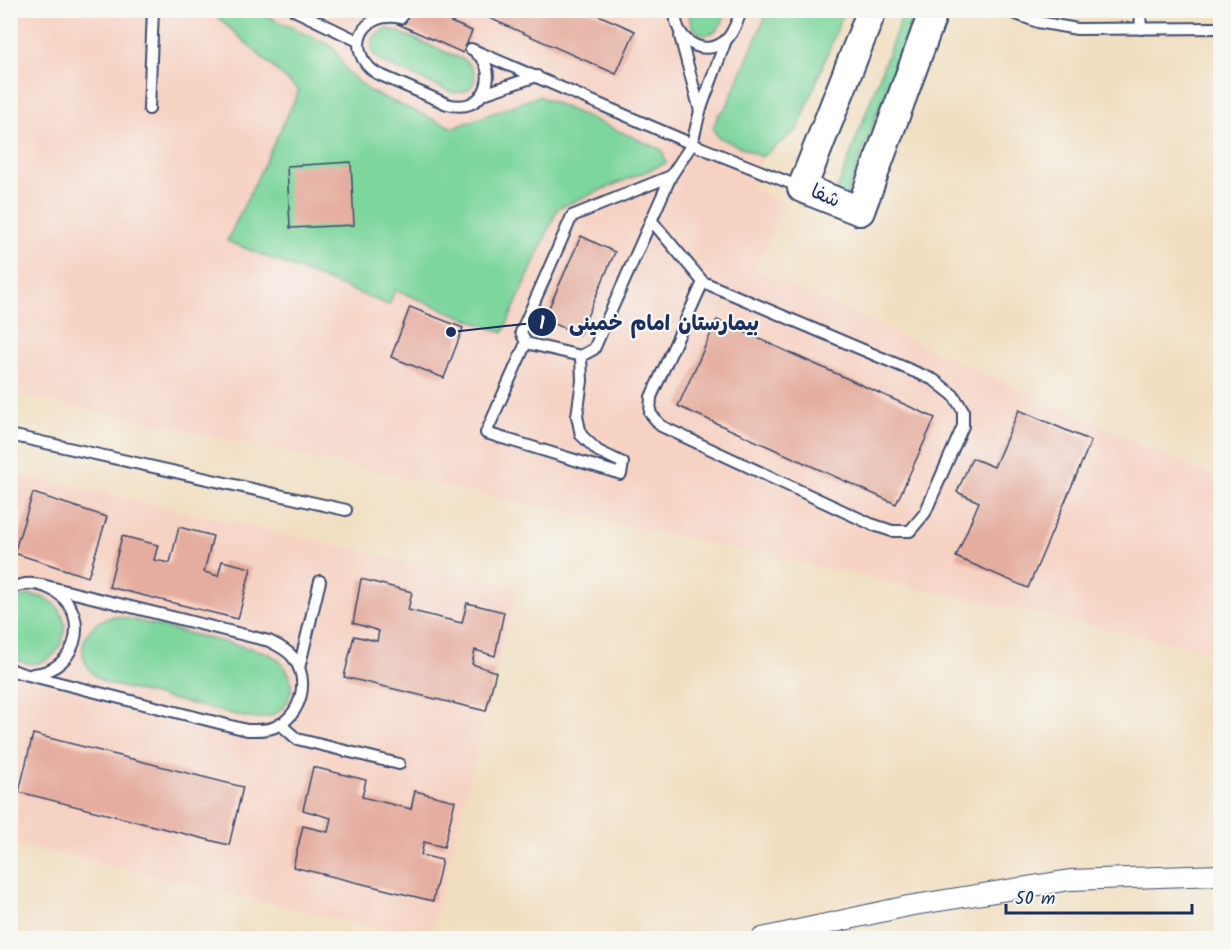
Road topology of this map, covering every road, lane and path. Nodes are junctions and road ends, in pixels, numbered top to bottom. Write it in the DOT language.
graph roads {
  1 [pos="153,10"];
  2 [pos="294,10"];
  3 [pos="676,10"];
  4 [pos="741,10"];
  5 [pos="872,10"];
  6 [pos="934,10"];
  7 [pos="1005,10"];
  8 [pos="1140,10"];
  9 [pos="400,18"];
  10 [pos="1221,28"];
  11 [pos="1141,29"];
  12 [pos="679,32"];
  13 [pos="726,40"];
  14 [pos="358,41"];
  15 [pos="537,76"];
  16 [pos="483,94"];
  17 [pos="149,109"];
  18 [pos="700,111"];
  19 [pos="692,144"];
  20 [pos="671,176"];
  21 [pos="802,188"];
  22 [pos="651,220"];
  23 [pos="703,282"];
  24 [pos="526,343"];
  25 [pos="582,356"];
  26 [pos="10,435"];
  27 [pos="346,510"];
  28 [pos="320,581"];
  29 [pos="42,585"];
  30 [pos="10,589"];
  31 [pos="299,668"];
  32 [pos="15,671"];
  33 [pos="280,724"];
  34 [pos="399,764"];
  35 [pos="1221,875"];
  36 [pos="762,939"];
  1 -- 17 [label="lane"];
  2 -- 14 [label="lane"];
  3 -- 12 [label="lane"];
  4 -- 13 [label="lane"];
  5 -- 21 [label="street, شفا"];
  6 -- 21 [label="street, شفا"];
  7 -- 11 [label="lane"];
  8 -- 11 [label="lane"];
  9 -- 14 [label="lane"];
  10 -- 11 [label="lane"];
  12 -- 13 [label="lane"];
  12 -- 18 [label="lane"];
  13 -- 18 [label="lane"];
  14 -- 16 [label="lane"];
  15 -- 16 [label="lane"];
  15 -- 16 [label="lane"];
  15 -- 19 [label="lane"];
  18 -- 19 [label="lane"];
  19 -- 20 [label="lane"];
  19 -- 21 [label="lane"];
  20 -- 22 [label="lane"];
  20 -- 24 [label="lane"];
  22 -- 23 [label="lane"];
  22 -- 25 [label="lane"];
  23 -- 23 [label="lane"];
  24 -- 25 [label="lane"];
  24 -- 25 [label="lane"];
  26 -- 27 [label="lane"];
  28 -- 31 [label="lane"];
  29 -- 30 [label="lane"];
  29 -- 31 [label="lane"];
  29 -- 32 [label="lane"];
  31 -- 33 [label="lane"];
  32 -- 33 [label="lane"];
  33 -- 34 [label="lane"];
  35 -- 36 [label="street"];
}
